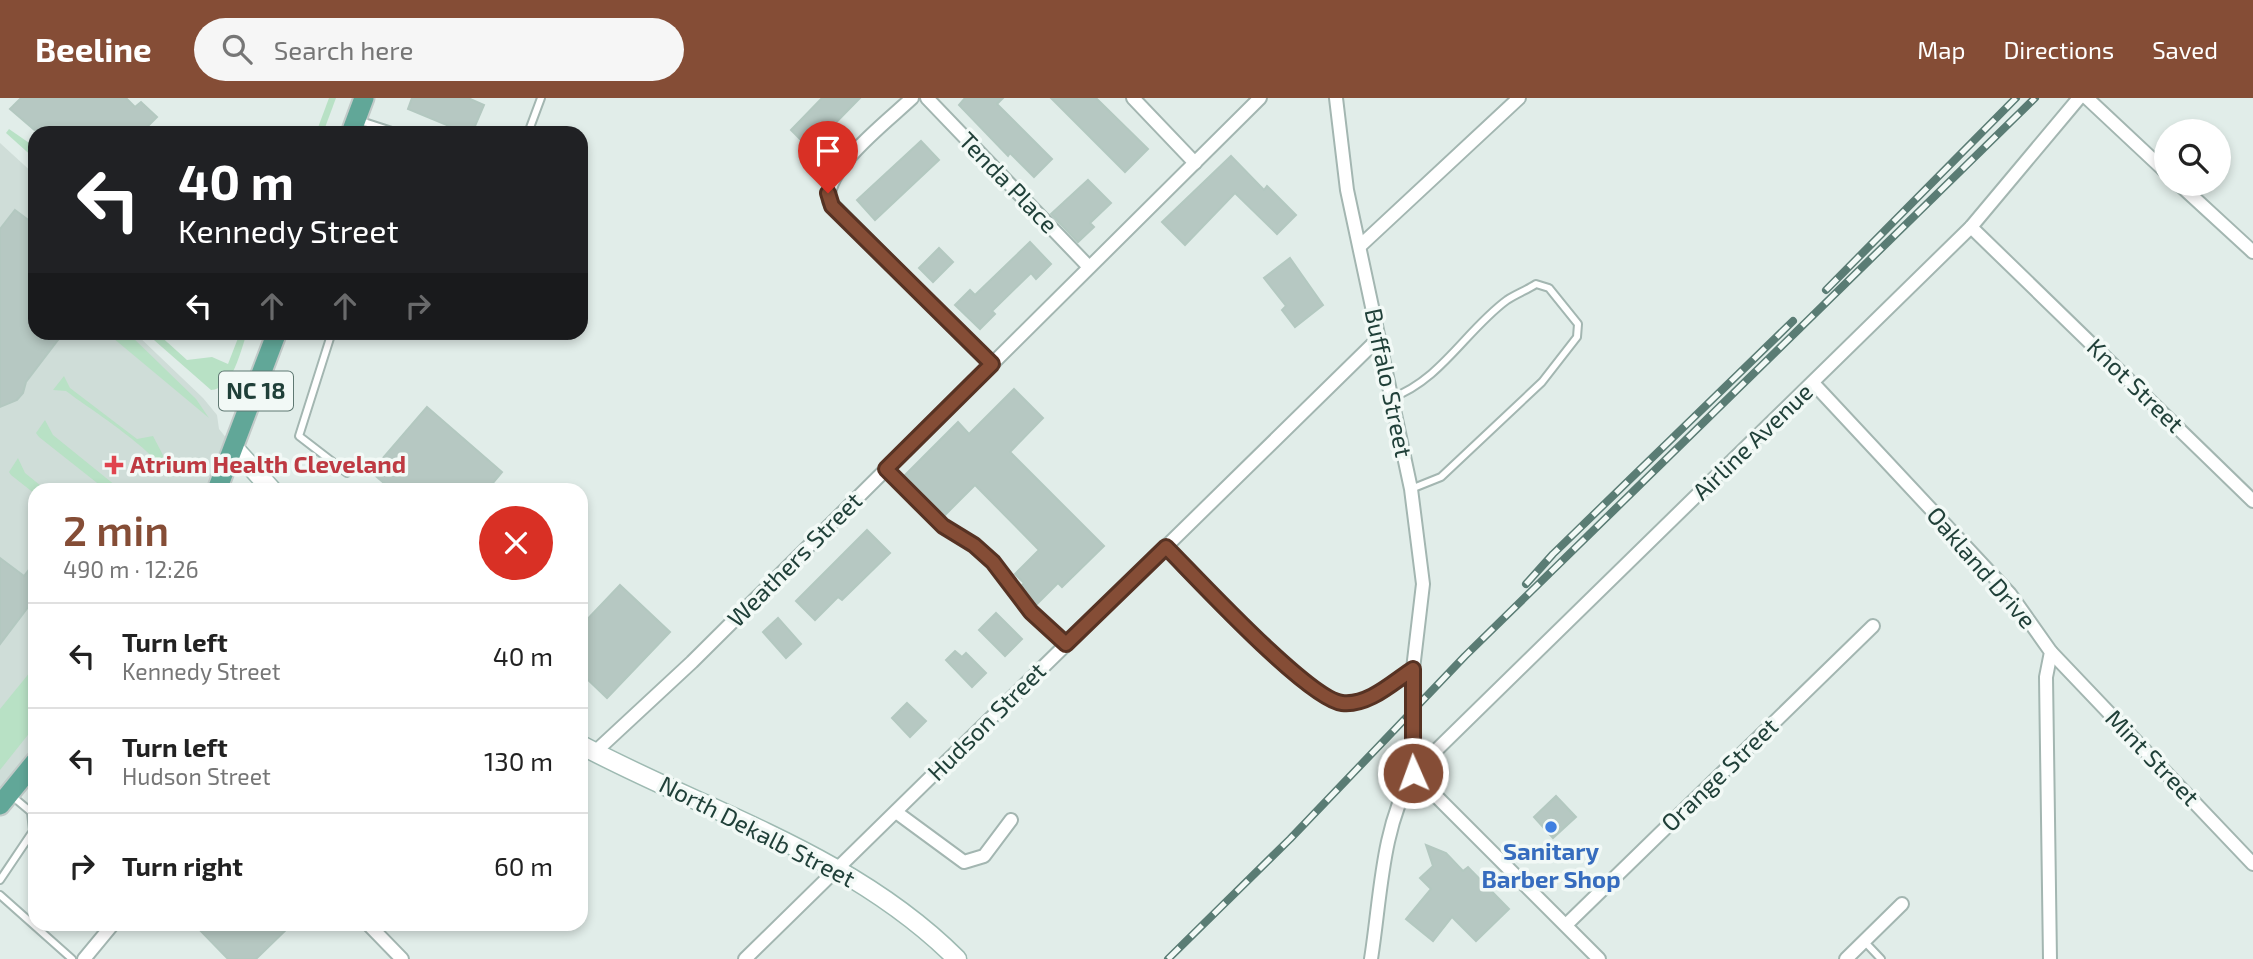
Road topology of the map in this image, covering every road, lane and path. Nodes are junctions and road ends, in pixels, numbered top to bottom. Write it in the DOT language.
graph roads {
  1 [pos="364,98"];
  2 [pos="541,98"];
  3 [pos="912,98"];
  4 [pos="927,98"];
  5 [pos="1133,98"];
  6 [pos="1260,98"];
  7 [pos="1336,98"];
  8 [pos="1518,98"];
  9 [pos="2079,98"];
  10 [pos="2087,98"];
  11 [pos="354,126"];
  12 [pos="531,126"];
  13 [pos="2154,161"];
  14 [pos="1195,163"];
  15 [pos="2192,196"];
  16 [pos="1971,227"];
  17 [pos="1360,246"];
  18 [pos="2253,252"];
  19 [pos="1089,267"];
  20 [pos="1378,338"];
  21 [pos="274,340"];
  22 [pos="329,340"];
  23 [pos="992,364"];
  24 [pos="1814,384"];
  25 [pos="1391,398"];
  26 [pos="234,449"];
  27 [pos="886,469"];
  28 [pos="347,473"];
  29 [pos="220,483"];
  30 [pos="266,483"];
  31 [pos="1411,489"];
  32 [pos="2251,493"];
  33 [pos="1166,547"];
  34 [pos="1873,626"];
  35 [pos="1066,644"];
  36 [pos="2051,652"];
  37 [pos="1413,669"];
  38 [pos="588,749"];
  39 [pos="28,771"];
  40 [pos="1413,773"];
  41 [pos="5,800"];
  42 [pos="28,811"];
  43 [pos="896,812"];
  44 [pos="1011,820"];
  45 [pos="28,838"];
  46 [pos="2253,864"];
  47 [pos="838,868"];
  48 [pos="0,880"];
  49 [pos="0,895"];
  50 [pos="1902,904"];
  51 [pos="28,920"];
  52 [pos="1566,925"];
  53 [pos="40,931"];
  54 [pos="107,931"];
  55 [pos="375,931"];
  56 [pos="1864,941"];
  57 [pos="1375,956"];
  58 [pos="72,959"];
  59 [pos="84,959"];
  60 [pos="402,959"];
  61 [pos="745,959"];
  62 [pos="957,959"];
  63 [pos="1600,959"];
  64 [pos="1846,959"];
  65 [pos="1881,959"];
  66 [pos="2050,959"];
  1 -- 11 [label="main road"];
  2 -- 12 [label="lane"];
  3 -- 23 [label="street"];
  4 -- 19 [label="street, Tenda Place"];
  5 -- 14 [label="street"];
  6 -- 14 [label="street, Weathers Street"];
  7 -- 17 [label="street, Buffalo Street"];
  8 -- 17 [label="street"];
  9 -- 16 [label="street, Airline Avenue"];
  10 -- 13 [label="street"];
  14 -- 19 [label="street, Weathers Street"];
  15 -- 18 [label="street"];
  16 -- 24 [label="street, Airline Avenue"];
  16 -- 32 [label="street, Knot Street"];
  17 -- 20 [label="street, Buffalo Street"];
  19 -- 23 [label="street, Weathers Street"];
  20 -- 25 [label="street, Buffalo Street"];
  20 -- 33 [label="street, Hudson Street"];
  21 -- 26 [label="main road, NC 18"];
  22 -- 28 [label="lane"];
  23 -- 27 [label="street, Weathers Street"];
  24 -- 36 [label="street, Oakland Drive"];
  24 -- 40 [label="street, Airline Avenue"];
  25 -- 31 [label="street, Buffalo Street"];
  25 -- 31 [label="lane"];
  26 -- 29 [label="main road, NC 18"];
  26 -- 30 [label="main road"];
  27 -- 35 [label="lane"];
  27 -- 38 [label="street, Weathers Street"];
  31 -- 37 [label="street, Buffalo Street"];
  33 -- 35 [label="street, Hudson Street"];
  33 -- 37 [label="street"];
  34 -- 52 [label="street, Orange Street"];
  35 -- 43 [label="street, Hudson Street"];
  36 -- 46 [label="street, Mint Street"];
  36 -- 66 [label="street, Oakland Drive"];
  37 -- 40 [label="street, Buffalo Street"];
  38 -- 47 [label="main road, North Dekalb Street"];
  39 -- 41 [label="main road"];
  40 -- 52 [label="street"];
  40 -- 57 [label="street"];
  41 -- 42 [label="lane"];
  43 -- 44 [label="street"];
  43 -- 47 [label="street, Hudson Street"];
  45 -- 48 [label="lane"];
  47 -- 61 [label="street, Hudson Street"];
  47 -- 62 [label="main road, North Dekalb Street"];
  49 -- 51 [label="lane"];
  50 -- 56 [label="street"];
  52 -- 63 [label="street"];
  53 -- 58 [label="lane"];
  54 -- 59 [label="street"];
  55 -- 60 [label="street"];
  56 -- 64 [label="street"];
  56 -- 65 [label="lane"];
}
